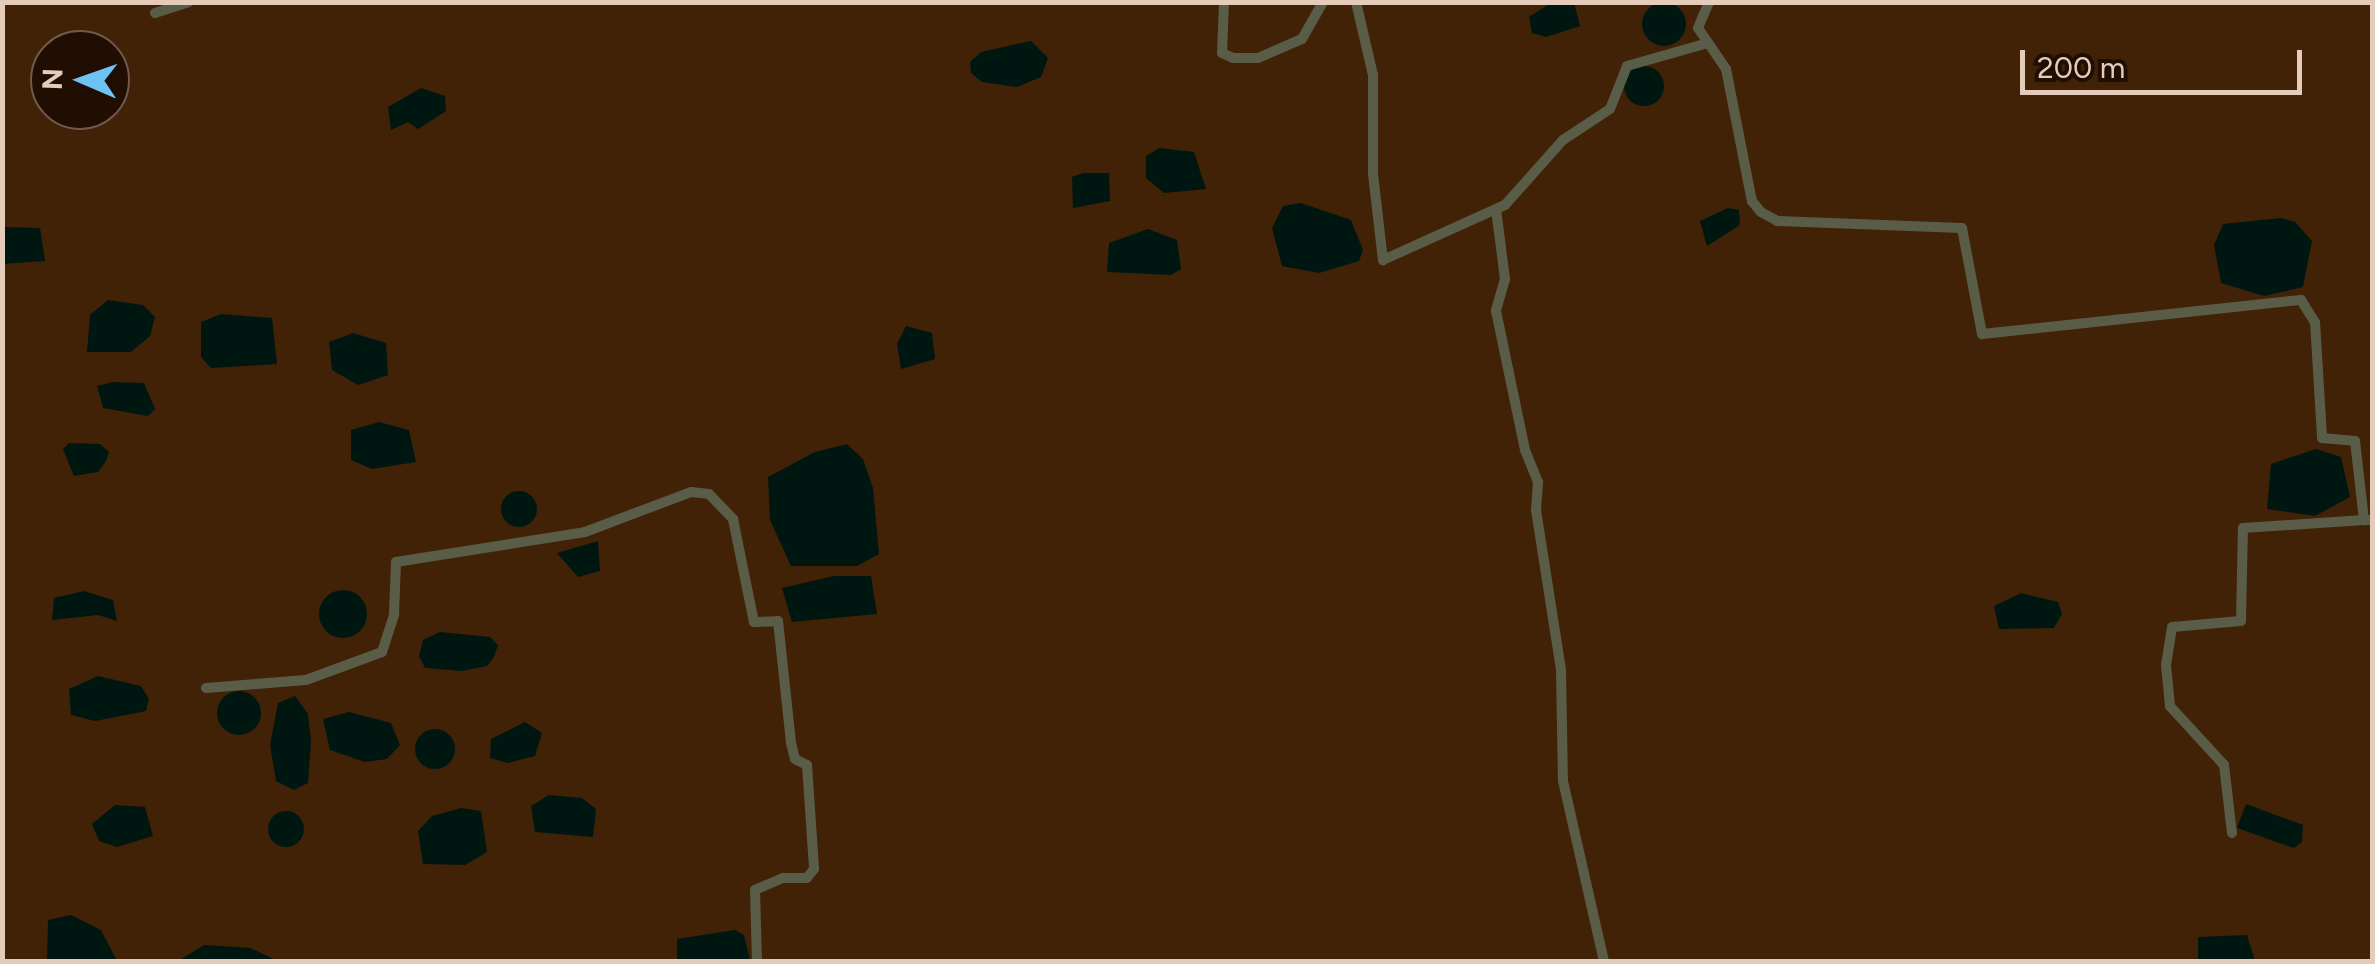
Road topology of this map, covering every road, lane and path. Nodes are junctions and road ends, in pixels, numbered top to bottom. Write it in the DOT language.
graph roads {
  1 [pos="188,2"];
  2 [pos="1224,2"];
  3 [pos="1323,2"];
  4 [pos="1356,2"];
  5 [pos="1709,2"];
  6 [pos="155,13"];
  7 [pos="1708,43"];
  8 [pos="1496,209"];
  9 [pos="2368,520"];
  10 [pos="206,688"];
  11 [pos="2232,833"];
  12 [pos="758,962"];
  13 [pos="1604,962"];
  1 -- 6 [label="street"];
  2 -- 3 [label="street"];
  4 -- 8 [label="street"];
  5 -- 7 [label="street"];
  7 -- 8 [label="street"];
  7 -- 9 [label="street"];
  8 -- 13 [label="street"];
  9 -- 11 [label="street"];
  10 -- 12 [label="street"];
}
